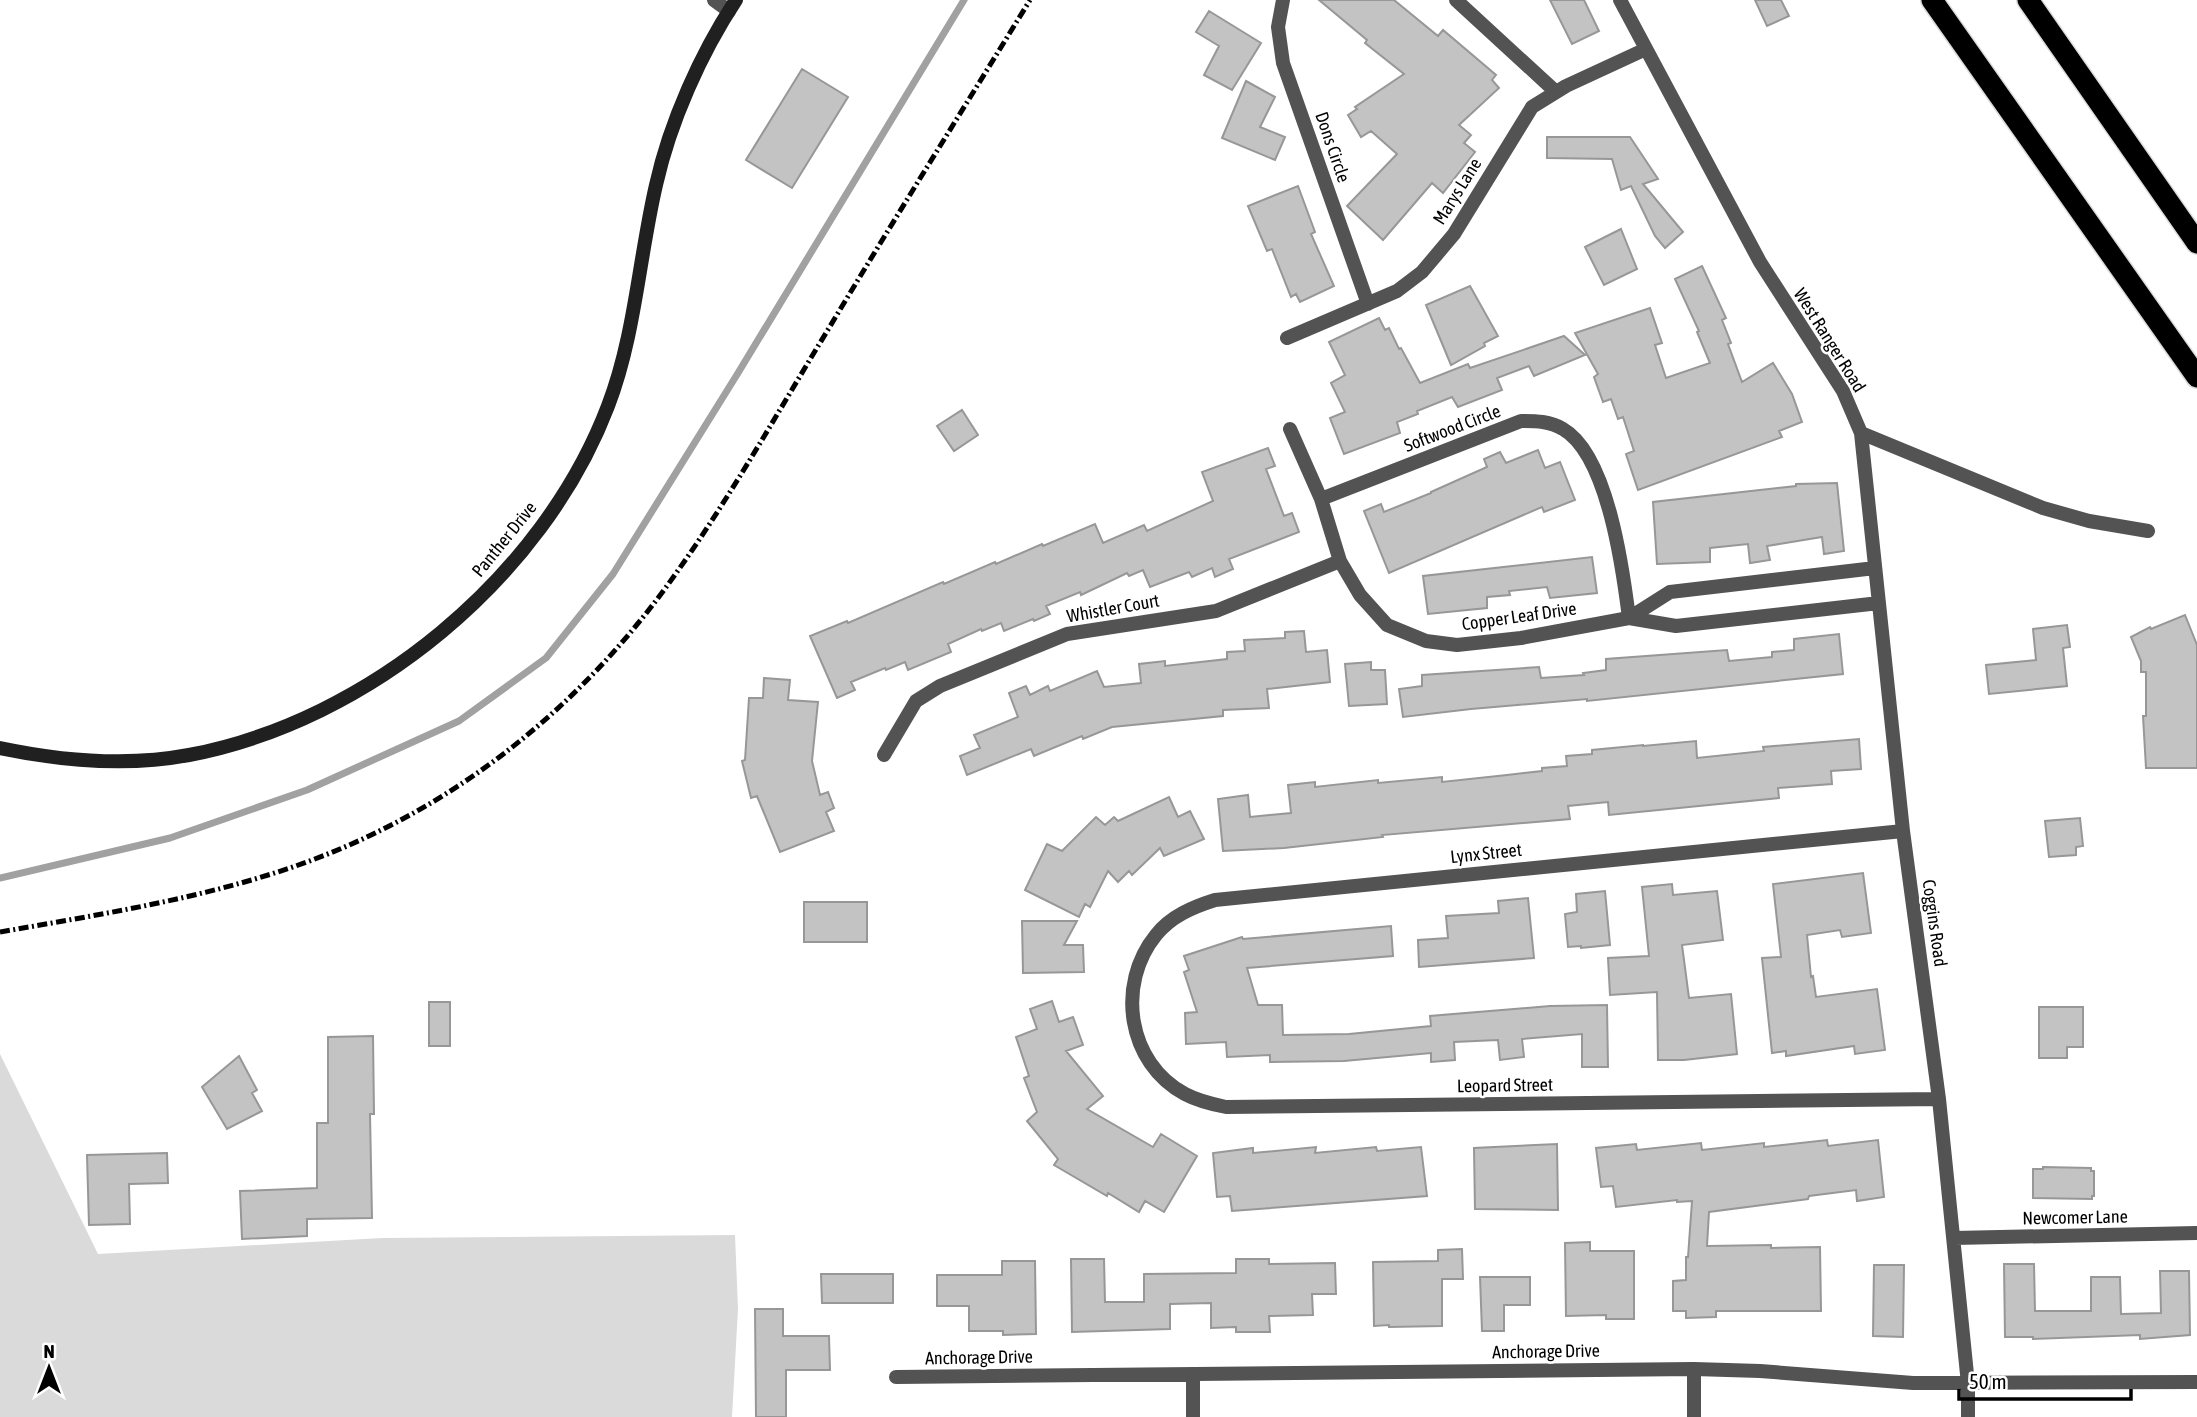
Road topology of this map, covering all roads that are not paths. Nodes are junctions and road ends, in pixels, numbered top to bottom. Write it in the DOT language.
graph roads {
  1 [pos="714,0"];
  2 [pos="1283,0"];
  3 [pos="1455,0"];
  4 [pos="1620,0"];
  5 [pos="1932,0"];
  6 [pos="2028,0"];
  7 [pos="733,6"];
  8 [pos="1646,49"];
  9 [pos="1556,92"];
  10 [pos="2197,243"];
  11 [pos="1368,304"];
  12 [pos="1287,338"];
  13 [pos="2197,377"];
  14 [pos="1290,429"];
  15 [pos="1861,433"];
  16 [pos="1321,499"];
  17 [pos="2148,531"];
  18 [pos="1340,561"];
  19 [pos="1875,568"];
  20 [pos="1879,603"];
  21 [pos="1629,618"];
  22 [pos="0,748"];
  23 [pos="884,755"];
  24 [pos="1903,831"];
  25 [pos="1131,1002"];
  26 [pos="1939,1099"];
  27 [pos="2197,1233"];
  28 [pos="1954,1238"];
  29 [pos="1694,1369"];
  30 [pos="1193,1374"];
  31 [pos="896,1377"];
  32 [pos="2197,1381"];
  33 [pos="1968,1384"];
  34 [pos="1193,1417"];
  35 [pos="1694,1417"];
  36 [pos="1968,1417"];
  1 -- 7 [label="street, Panther Drive"];
  2 -- 11 [label="street, Dons Circle"];
  3 -- 9 [label="street"];
  4 -- 8 [label="street, West Ranger Road"];
  5 -- 13 [label="highway"];
  6 -- 10 [label="highway"];
  7 -- 22 [label="street, Panther Drive"];
  8 -- 9 [label="street, Marys Lane"];
  8 -- 15 [label="street, West Ranger Road"];
  9 -- 11 [label="street, Marys Lane"];
  11 -- 12 [label="street, Marys Lane"];
  14 -- 16 [label="street, Copper Leaf Drive"];
  15 -- 17 [label="street"];
  15 -- 19 [label="street, Coggins Road"];
  16 -- 18 [label="street, Copper Leaf Drive"];
  16 -- 21 [label="street, Softwood Circle"];
  18 -- 21 [label="street, Copper Leaf Drive"];
  18 -- 23 [label="street, Whistler Court"];
  19 -- 20 [label="street, Coggins Road"];
  19 -- 21 [label="street, Copper Leaf Drive"];
  20 -- 21 [label="street, Copper Leaf Drive"];
  20 -- 24 [label="street, Coggins Road"];
  24 -- 25 [label="street, Lynx Street"];
  24 -- 26 [label="street, Coggins Road"];
  25 -- 26 [label="street, Leopard Street"];
  26 -- 28 [label="street, Coggins Road"];
  27 -- 28 [label="street, Newcomer Lane"];
  28 -- 33 [label="street, Coggins Road"];
  29 -- 30 [label="street, Anchorage Drive"];
  29 -- 33 [label="street, Anchorage Drive"];
  29 -- 35 [label="street"];
  30 -- 31 [label="street, Anchorage Drive"];
  30 -- 34 [label="street"];
  32 -- 33 [label="street, Anchorage Drive"];
  33 -- 36 [label="street, Coggins Road"];
}
